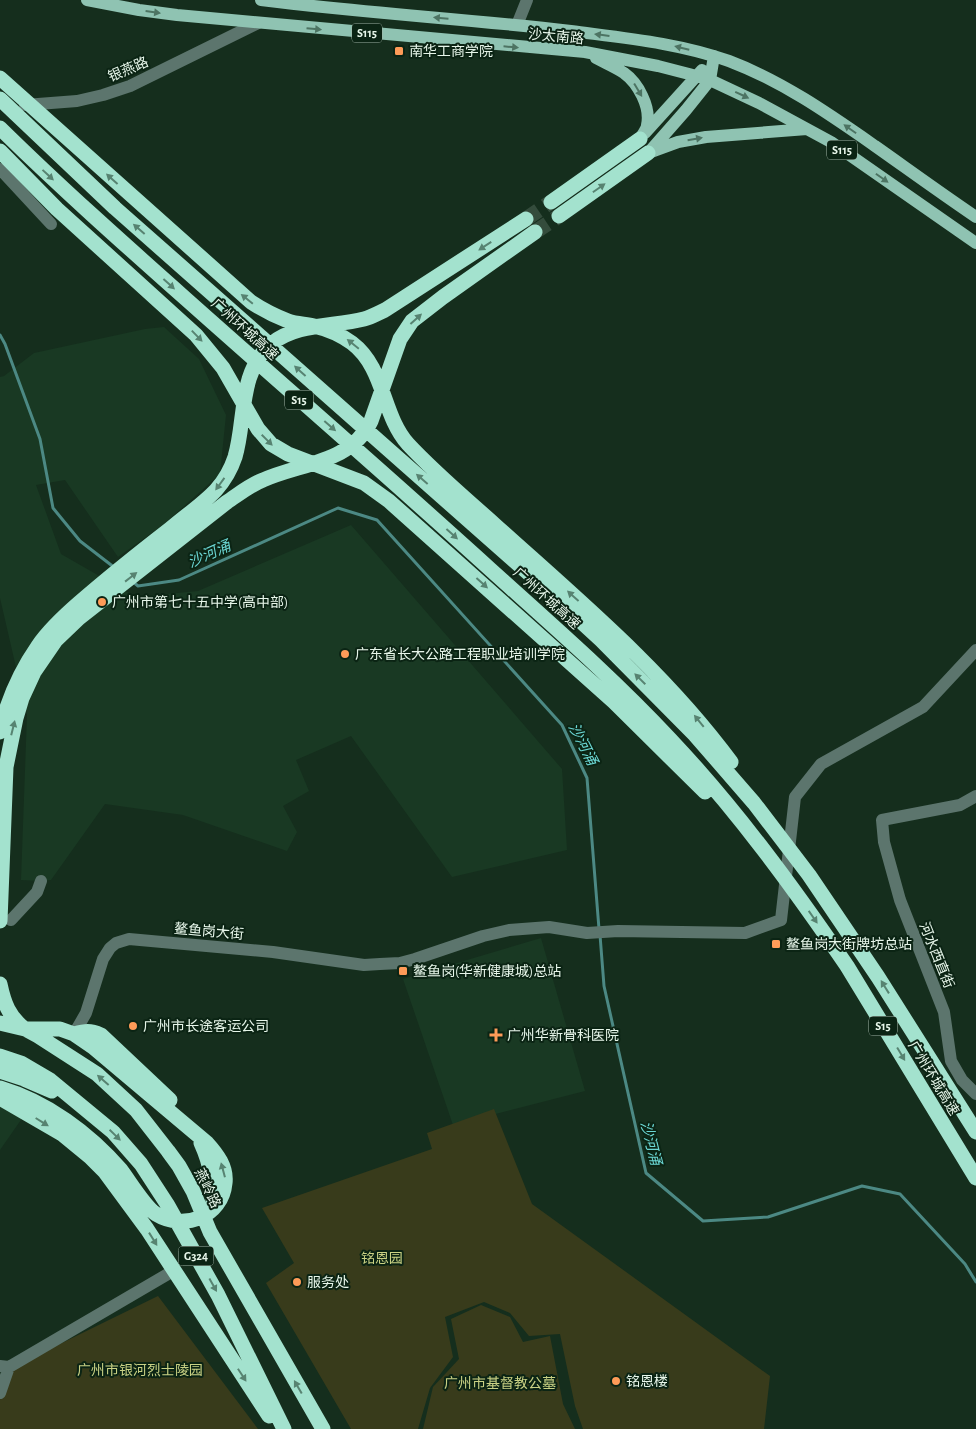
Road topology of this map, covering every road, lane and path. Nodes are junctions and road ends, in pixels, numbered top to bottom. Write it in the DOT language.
graph roads {
  1 [pos="88,0"];
  2 [pos="527,0"];
  3 [pos="269,1"];
  4 [pos="258,23"];
  5 [pos="517,25"];
  6 [pos="650,42"];
  7 [pos="585,52"];
  8 [pos="714,56"];
  9 [pos="647,64"];
  10 [pos="0,78"];
  11 [pos="704,78"];
  12 [pos="0,99"];
  13 [pos="0,107"];
  14 [pos="0,128"];
  15 [pos="807,129"];
  16 [pos="640,139"];
  17 [pos="0,151"];
  18 [pos="648,153"];
  19 [pos="0,169"];
  20 [pos="552,202"];
  21 [pos="559,216"];
  22 [pos="976,217"];
  23 [pos="526,219"];
  24 [pos="52,224"];
  25 [pos="535,232"];
  26 [pos="976,243"];
  27 [pos="364,319"];
  28 [pos="317,326"];
  29 [pos="292,327"];
  30 [pos="334,333"];
  31 [pos="367,360"];
  32 [pos="392,360"];
  33 [pos="224,368"];
  34 [pos="249,380"];
  35 [pos="382,389"];
  36 [pos="244,405"];
  37 [pos="383,408"];
  38 [pos="253,419"];
  39 [pos="288,454"];
  40 [pos="338,454"];
  41 [pos="235,457"];
  42 [pos="313,464"];
  43 [pos="348,477"];
  44 [pos="264,479"];
  45 [pos="976,650"];
  46 [pos="0,732"];
  47 [pos="976,796"];
  48 [pos="809,875"];
  49 [pos="785,878"];
  50 [pos="41,881"];
  51 [pos="6,921"];
  52 [pos="0,984"];
  53 [pos="0,1023"];
  54 [pos="25,1029"];
  55 [pos="74,1034"];
  56 [pos="0,1056"];
  57 [pos="0,1072"];
  58 [pos="0,1088"];
  59 [pos="976,1094"];
  60 [pos="0,1098"];
  61 [pos="78,1104"];
  62 [pos="976,1132"];
  63 [pos="976,1178"];
  64 [pos="210,1232"];
  65 [pos="174,1270"];
  66 [pos="5,1367"];
  67 [pos="0,1393"];
  68 [pos="278,1429"];
  69 [pos="284,1429"];
  70 [pos="323,1429"];
  1 -- 4 [label="main road, 沙太南路 / S115, one-way"];
  2 -- 5 [label="street"];
  5 -- 3 [label="main road, 沙太南路, one-way"];
  4 -- 7 [label="main road, 沙太南路 / S115, one-way"];
  4 -- 13 [label="street, 银燕路"];
  6 -- 5 [label="main road, 沙太南路, one-way"];
  8 -- 6 [label="main road, 沙太南路 / S115, one-way"];
  6 -- 9 [label="main road"];
  7 -- 9 [label="main road, 沙太南路 / S115"];
  7 -- 16 [label="main road, one-way"];
  8 -- 11 [label="main road"];
  22 -- 8 [label="main road, 沙太南路 / S115, one-way"];
  9 -- 11 [label="main road, 沙太南路 / S115"];
  29 -- 10 [label="highway, one-way"];
  11 -- 15 [label="main road, 沙太南路 / S115, one-way"];
  11 -- 16 [label="main road"];
  11 -- 18 [label="main road"];
  48 -- 12 [label="highway, 广州环城高速 / S15, one-way"];
  14 -- 49 [label="highway, 广州环城高速 / S15, one-way"];
  18 -- 15 [label="main road, one-way"];
  15 -- 26 [label="main road, 沙太南路 / S115, one-way"];
  16 -- 20 [label="highway"];
  17 -- 33 [label="highway, one-way"];
  21 -- 18 [label="highway, one-way"];
  19 -- 24 [label="street"];
  23 -- 27 [label="highway, one-way"];
  32 -- 25 [label="highway, one-way"];
  27 -- 28 [label="highway"];
  27 -- 29 [label="highway"];
  28 -- 29 [label="highway"];
  28 -- 30 [label="highway"];
  29 -- 30 [label="highway"];
  29 -- 34 [label="highway"];
  31 -- 30 [label="highway, one-way"];
  31 -- 35 [label="highway"];
  31 -- 37 [label="highway"];
  32 -- 35 [label="highway"];
  32 -- 37 [label="highway"];
  33 -- 36 [label="highway"];
  33 -- 41 [label="highway"];
  34 -- 36 [label="highway"];
  34 -- 38 [label="highway"];
  35 -- 37 [label="highway"];
  36 -- 38 [label="highway"];
  36 -- 41 [label="highway"];
  37 -- 40 [label="highway"];
  48 -- 37 [label="highway, one-way"];
  38 -- 39 [label="highway, one-way"];
  39 -- 40 [label="highway"];
  39 -- 42 [label="highway"];
  40 -- 42 [label="highway"];
  41 -- 46 [label="highway, one-way"];
  42 -- 43 [label="highway"];
  42 -- 44 [label="highway"];
  43 -- 44 [label="highway"];
  43 -- 49 [label="highway, one-way"];
  51 -- 44 [label="highway, one-way"];
  45 -- 55 [label="street, 鳌鱼岗大街"];
  47 -- 59 [label="street, 河水西直街"];
  62 -- 48 [label="highway, 广州环城高速 / S15, one-way"];
  49 -- 63 [label="highway, 广州环城高速 / S15, one-way"];
  50 -- 51 [label="street"];
  52 -- 54 [label="highway"];
  53 -- 54 [label="highway, 燕岭路 / G324"];
  54 -- 55 [label="highway"];
  64 -- 54 [label="highway, 燕岭路 / G324, one-way"];
  58 -- 55 [label="highway, one-way"];
  55 -- 64 [label="highway"];
  56 -- 61 [label="highway, G324"];
  57 -- 61 [label="highway"];
  60 -- 65 [label="highway, one-way"];
  61 -- 69 [label="highway, G324, one-way"];
  70 -- 64 [label="highway, 燕岭路 / G324, one-way"];
  65 -- 66 [label="street"];
  65 -- 68 [label="highway, one-way"];
  66 -- 67 [label="street"];
}
